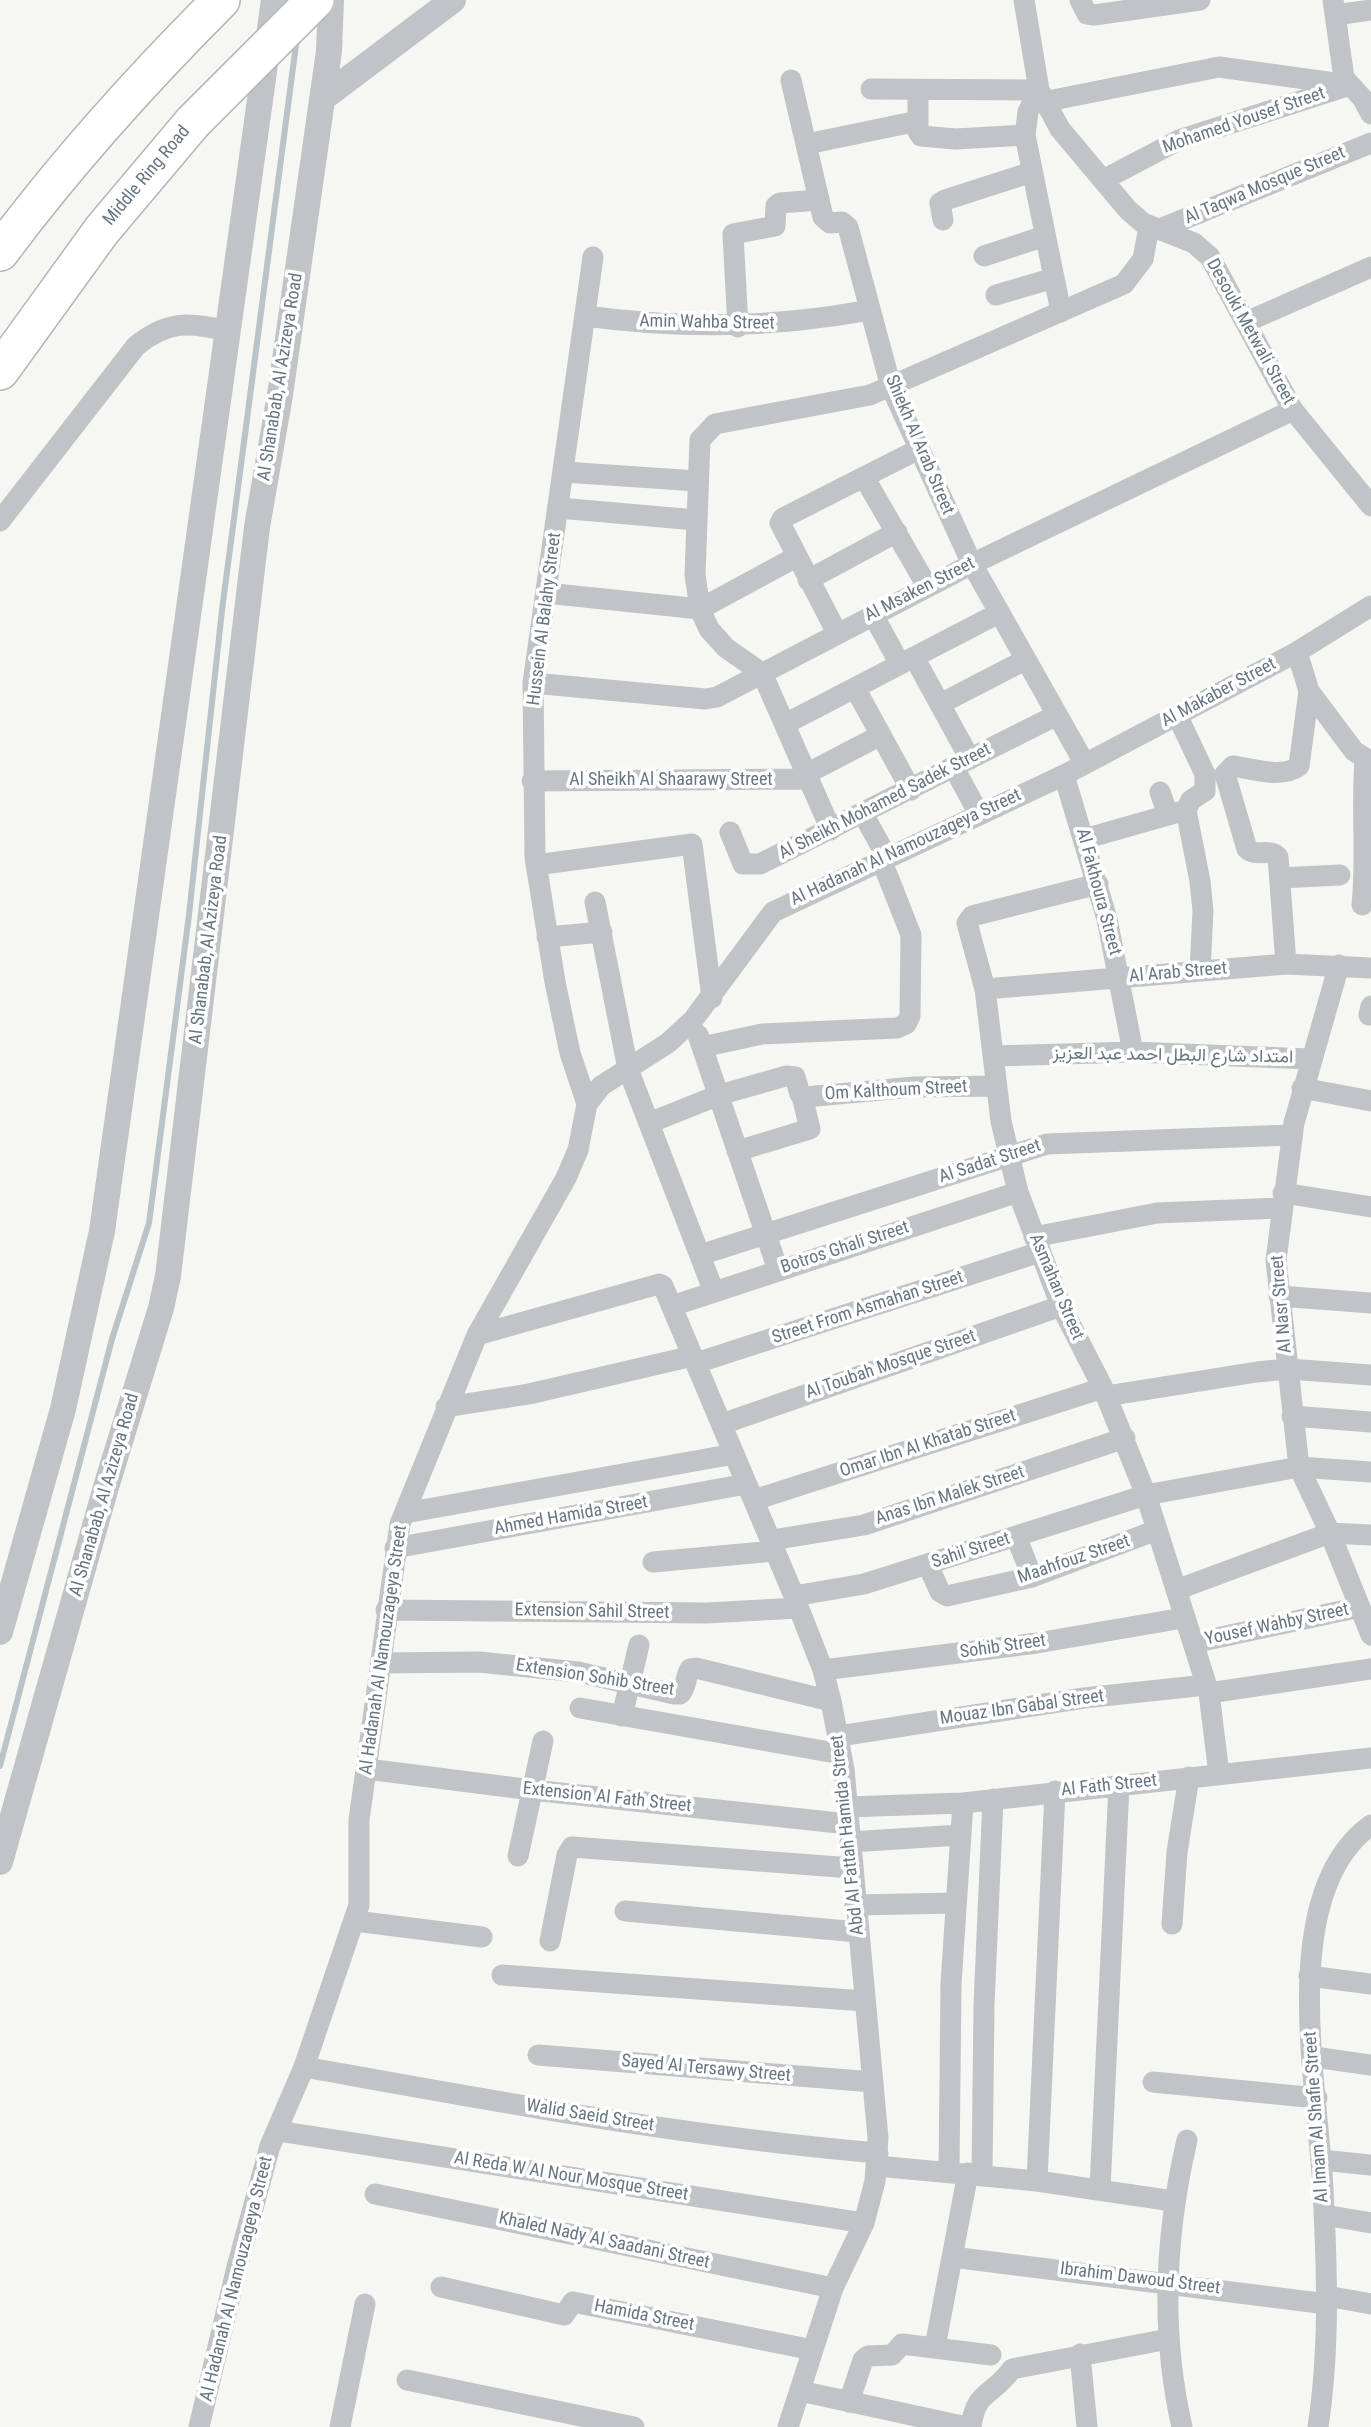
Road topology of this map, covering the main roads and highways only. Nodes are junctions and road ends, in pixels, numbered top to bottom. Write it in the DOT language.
graph roads {
  1 [pos="221,0"];
  2 [pos="315,0"];
  3 [pos="0,252"];
  4 [pos="0,371"];
  1 -- 3 [label="highway"];
  2 -- 4 [label="highway, Middle Ring Road, bridge"];
}
